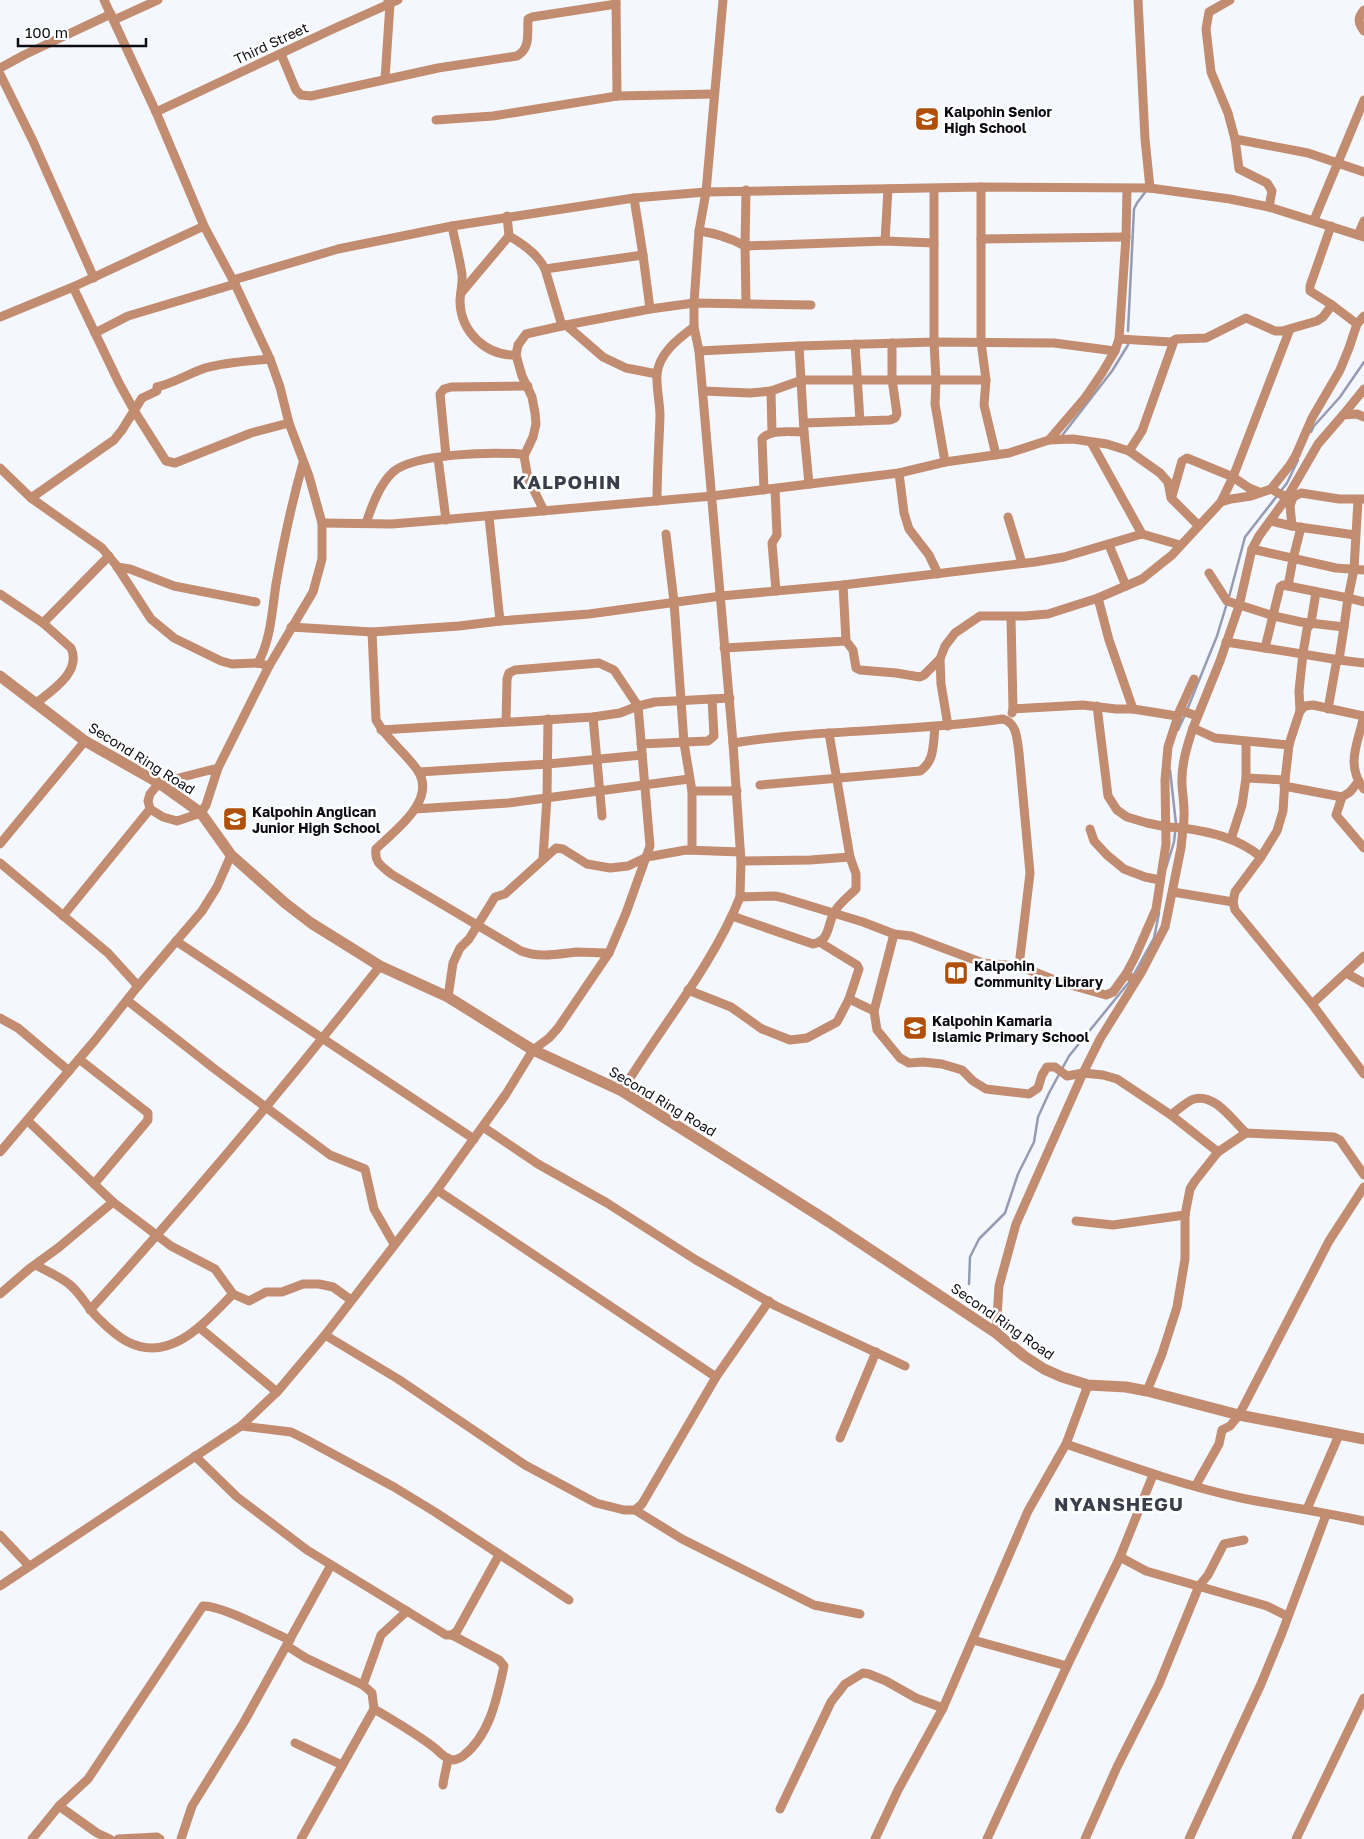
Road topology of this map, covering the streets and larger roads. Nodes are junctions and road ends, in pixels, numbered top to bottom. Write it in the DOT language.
graph roads {
  1 [pos="104,0"];
  2 [pos="158,0"];
  3 [pos="723,0"];
  4 [pos="1138,0"];
  5 [pos="1230,0"];
  6 [pos="392,1"];
  7 [pos="616,2"];
  8 [pos="1364,10"];
  9 [pos="112,17"];
  10 [pos="1364,31"];
  11 [pos="280,54"];
  12 [pos="0,68"];
  13 [pos="0,74"];
  14 [pos="385,79"];
  15 [pos="714,94"];
  16 [pos="617,96"];
  17 [pos="1364,100"];
  18 [pos="156,112"];
  19 [pos="436,120"];
  20 [pos="1235,139"];
  21 [pos="1337,163"];
  22 [pos="1364,172"];
  23 [pos="981,188"];
  24 [pos="1150,188"];
  25 [pos="888,189"];
  26 [pos="934,189"];
  27 [pos="1127,189"];
  28 [pos="746,190"];
  29 [pos="706,192"];
  30 [pos="634,198"];
  31 [pos="1269,207"];
  32 [pos="507,216"];
  33 [pos="1314,220"];
  34 [pos="1364,221"];
  35 [pos="204,226"];
  36 [pos="452,226"];
  37 [pos="1331,226"];
  38 [pos="699,232"];
  39 [pos="509,236"];
  40 [pos="1361,236"];
  41 [pos="1126,237"];
  42 [pos="981,239"];
  43 [pos="885,241"];
  44 [pos="934,243"];
  45 [pos="745,246"];
  46 [pos="643,255"];
  47 [pos="545,269"];
  48 [pos="94,278"];
  49 [pos="234,282"];
  50 [pos="73,287"];
  51 [pos="461,294"];
  52 [pos="694,303"];
  53 [pos="746,303"];
  54 [pos="811,305"];
  55 [pos="1332,305"];
  56 [pos="650,309"];
  57 [pos="1364,316"];
  58 [pos="0,318"];
  59 [pos="1356,324"];
  60 [pos="564,326"];
  61 [pos="694,328"];
  62 [pos="1290,329"];
  63 [pos="95,333"];
  64 [pos="1119,339"];
  65 [pos="1174,341"];
  66 [pos="934,342"];
  67 [pos="981,342"];
  68 [pos="892,343"];
  69 [pos="855,344"];
  70 [pos="799,346"];
  71 [pos="699,351"];
  72 [pos="1115,351"];
  73 [pos="516,355"];
  74 [pos="270,359"];
  75 [pos="657,374"];
  76 [pos="892,379"];
  77 [pos="802,380"];
  78 [pos="857,380"];
  79 [pos="936,380"];
  80 [pos="986,380"];
  81 [pos="528,386"];
  82 [pos="1364,390"];
  83 [pos="703,391"];
  84 [pos="771,391"];
  85 [pos="134,412"];
  86 [pos="1343,415"];
  87 [pos="1364,417"];
  88 [pos="860,421"];
  89 [pos="289,423"];
  90 [pos="804,428"];
  91 [pos="772,433"];
  92 [pos="1049,440"];
  93 [pos="1090,442"];
  94 [pos="1129,451"];
  95 [pos="996,455"];
  96 [pos="524,456"];
  97 [pos="442,457"];
  98 [pos="945,462"];
  99 [pos="303,463"];
  100 [pos="0,468"];
  101 [pos="899,472"];
  102 [pos="1233,477"];
  103 [pos="808,484"];
  104 [pos="775,489"];
  105 [pos="764,490"];
  106 [pos="1259,492"];
  107 [pos="1282,493"];
  108 [pos="712,496"];
  109 [pos="31,498"];
  110 [pos="1171,498"];
  111 [pos="1361,499"];
  112 [pos="657,501"];
  113 [pos="1221,502"];
  114 [pos="544,511"];
  115 [pos="489,517"];
  116 [pos="1008,517"];
  117 [pos="446,520"];
  118 [pos="1270,521"];
  119 [pos="322,523"];
  120 [pos="366,523"];
  121 [pos="1198,525"];
  122 [pos="1292,526"];
  123 [pos="1302,527"];
  124 [pos="666,534"];
  125 [pos="1142,534"];
  126 [pos="1355,535"];
  127 [pos="1109,545"];
  128 [pos="1180,545"];
  129 [pos="1252,549"];
  130 [pos="109,556"];
  131 [pos="1293,559"];
  132 [pos="1022,563"];
  133 [pos="118,567"];
  134 [pos="1359,570"];
  135 [pos="1208,573"];
  136 [pos="938,574"];
  137 [pos="843,585"];
  138 [pos="1126,586"];
  139 [pos="1288,586"];
  140 [pos="776,591"];
  141 [pos="1316,592"];
  142 [pos="0,594"];
  143 [pos="721,596"];
  144 [pos="1098,598"];
  145 [pos="1348,598"];
  146 [pos="256,602"];
  147 [pos="674,602"];
  148 [pos="1364,602"];
  149 [pos="1233,603"];
  150 [pos="1274,616"];
  151 [pos="1011,617"];
  152 [pos="500,621"];
  153 [pos="43,623"];
  154 [pos="1311,623"];
  155 [pos="291,627"];
  156 [pos="1344,627"];
  157 [pos="372,632"];
  158 [pos="846,641"];
  159 [pos="1226,642"];
  160 [pos="724,648"];
  161 [pos="1265,648"];
  162 [pos="1303,653"];
  163 [pos="940,659"];
  164 [pos="1338,659"];
  165 [pos="258,663"];
  166 [pos="1364,663"];
  167 [pos="269,666"];
  168 [pos="0,676"];
  169 [pos="1194,679"];
  170 [pos="730,698"];
  171 [pos="712,699"];
  172 [pos="681,701"];
  173 [pos="36,704"];
  174 [pos="638,706"];
  175 [pos="1097,706"];
  176 [pos="1133,708"];
  177 [pos="1013,709"];
  178 [pos="1328,709"];
  179 [pos="1300,710"];
  180 [pos="1186,714"];
  181 [pos="593,716"];
  182 [pos="1364,716"];
  183 [pos="548,720"];
  184 [pos="1009,721"];
  185 [pos="506,722"];
  186 [pos="948,726"];
  187 [pos="935,727"];
  188 [pos="1193,728"];
  189 [pos="381,730"];
  190 [pos="828,733"];
  191 [pos="85,741"];
  192 [pos="1246,742"];
  193 [pos="684,743"];
  194 [pos="733,743"];
  195 [pos="641,744"];
  196 [pos="1289,745"];
  197 [pos="1359,754"];
  198 [pos="642,755"];
  199 [pos="597,760"];
  200 [pos="548,764"];
  201 [pos="218,768"];
  202 [pos="419,772"];
  203 [pos="835,778"];
  204 [pos="1246,778"];
  205 [pos="689,779"];
  206 [pos="159,783"];
  207 [pos="1285,783"];
  208 [pos="645,784"];
  209 [pos="760,785"];
  210 [pos="1361,786"];
  211 [pos="600,791"];
  212 [pos="692,791"];
  213 [pos="737,791"];
  214 [pos="548,797"];
  215 [pos="1342,797"];
  216 [pos="150,810"];
  217 [pos="415,810"];
  218 [pos="201,813"];
  219 [pos="602,816"];
  220 [pos="1176,827"];
  221 [pos="1090,829"];
  222 [pos="1231,839"];
  223 [pos="0,844"];
  224 [pos="1364,848"];
  225 [pos="692,850"];
  226 [pos="231,855"];
  227 [pos="647,857"];
  228 [pos="740,857"];
  229 [pos="850,857"];
  230 [pos="1261,857"];
  231 [pos="543,858"];
  232 [pos="0,863"];
  233 [pos="1160,880"];
  234 [pos="1172,892"];
  235 [pos="740,897"];
  236 [pos="1233,902"];
  237 [pos="834,912"];
  238 [pos="63,916"];
  239 [pos="732,916"];
  240 [pos="476,925"];
  241 [pos="894,934"];
  242 [pos="176,941"];
  243 [pos="821,943"];
  244 [pos="608,953"];
  245 [pos="1364,956"];
  246 [pos="380,966"];
  247 [pos="1019,966"];
  248 [pos="1346,973"];
  249 [pos="1131,978"];
  250 [pos="1364,983"];
  251 [pos="138,986"];
  252 [pos="688,990"];
  253 [pos="448,997"];
  254 [pos="849,999"];
  255 [pos="128,1001"];
  256 [pos="1312,1004"];
  257 [pos="874,1011"];
  258 [pos="0,1018"];
  259 [pos="322,1039"];
  260 [pos="533,1050"];
  261 [pos="79,1059"];
  262 [pos="69,1071"];
  263 [pos="1083,1073"];
  264 [pos="1364,1074"];
  265 [pos="622,1091"];
  266 [pos="266,1107"];
  267 [pos="1171,1115"];
  268 [pos="28,1121"];
  269 [pos="483,1127"];
  270 [pos="1246,1133"];
  271 [pos="474,1139"];
  272 [pos="0,1152"];
  273 [pos="1218,1152"];
  274 [pos="1364,1174"];
  275 [pos="94,1184"];
  276 [pos="1364,1187"];
  277 [pos="437,1190"];
  278 [pos="113,1202"];
  279 [pos="1185,1215"];
  280 [pos="1076,1221"];
  281 [pos="158,1236"];
  282 [pos="394,1244"];
  283 [pos="36,1265"];
  284 [pos="0,1294"];
  285 [pos="233,1294"];
  286 [pos="351,1300"];
  287 [pos="769,1302"];
  288 [pos="90,1310"];
  289 [pos="200,1328"];
  290 [pos="996,1333"];
  291 [pos="325,1335"];
  292 [pos="876,1352"];
  293 [pos="905,1366"];
  294 [pos="716,1377"];
  295 [pos="1088,1385"];
  296 [pos="1147,1391"];
  297 [pos="277,1392"];
  298 [pos="1239,1415"];
  299 [pos="241,1426"];
  300 [pos="1340,1435"];
  301 [pos="840,1438"];
  302 [pos="1364,1439"];
  303 [pos="1066,1444"];
  304 [pos="195,1456"];
  305 [pos="1153,1475"];
  306 [pos="1196,1486"];
  307 [pos="1307,1509"];
  308 [pos="635,1510"];
  309 [pos="1326,1515"];
  310 [pos="1364,1521"];
  311 [pos="0,1535"];
  312 [pos="1244,1540"];
  313 [pos="499,1555"];
  314 [pos="1120,1557"];
  315 [pos="331,1565"];
  316 [pos="29,1566"];
  317 [pos="0,1586"];
  318 [pos="1199,1586"];
  319 [pos="569,1600"];
  320 [pos="407,1611"];
  321 [pos="860,1614"];
  322 [pos="1287,1616"];
  323 [pos="452,1635"];
  324 [pos="973,1640"];
  325 [pos="289,1643"];
  326 [pos="1066,1666"];
  327 [pos="363,1685"];
  328 [pos="1364,1698"];
  329 [pos="943,1708"];
  330 [pos="374,1709"];
  331 [pos="295,1743"];
  332 [pos="448,1758"];
  333 [pos="342,1765"];
  334 [pos="443,1785"];
  335 [pos="59,1806"];
  336 [pos="780,1809"];
  337 [pos="32,1839"];
  338 [pos="110,1839"];
  339 [pos="118,1839"];
  340 [pos="160,1839"];
  341 [pos="181,1839"];
  342 [pos="301,1839"];
  343 [pos="875,1839"];
  344 [pos="987,1839"];
  345 [pos="1086,1839"];
  346 [pos="1189,1839"];
  347 [pos="1296,1839"];
  1 -- 9 [label="street"];
  2 -- 9 [label="street"];
  3 -- 15 [label="street"];
  4 -- 24 [label="street"];
  5 -- 20 [label="street"];
  6 -- 11 [label="street, Third Street"];
  6 -- 14 [label="street"];
  7 -- 14 [label="street"];
  7 -- 16 [label="street"];
  8 -- 10 [label="street"];
  9 -- 12 [label="street"];
  9 -- 18 [label="street"];
  11 -- 14 [label="street"];
  11 -- 18 [label="street, Third Street"];
  13 -- 48 [label="street"];
  15 -- 16 [label="street"];
  15 -- 29 [label="street"];
  16 -- 19 [label="street"];
  17 -- 21 [label="street"];
  18 -- 35 [label="street"];
  20 -- 21 [label="street"];
  20 -- 31 [label="street"];
  21 -- 22 [label="street"];
  21 -- 33 [label="street"];
  23 -- 26 [label="street"];
  23 -- 27 [label="street"];
  23 -- 42 [label="street"];
  24 -- 27 [label="street"];
  24 -- 31 [label="street"];
  25 -- 26 [label="street"];
  25 -- 28 [label="street"];
  25 -- 43 [label="street"];
  26 -- 44 [label="street"];
  27 -- 41 [label="street"];
  28 -- 29 [label="street"];
  28 -- 45 [label="street"];
  29 -- 30 [label="street"];
  29 -- 38 [label="street"];
  30 -- 32 [label="street"];
  30 -- 46 [label="street"];
  31 -- 33 [label="street"];
  32 -- 36 [label="street"];
  32 -- 39 [label="street"];
  33 -- 37 [label="street"];
  34 -- 40 [label="street"];
  35 -- 48 [label="street"];
  35 -- 49 [label="street"];
  36 -- 49 [label="street"];
  36 -- 51 [label="street"];
  37 -- 40 [label="street"];
  37 -- 55 [label="street"];
  38 -- 45 [label="street"];
  38 -- 52 [label="street"];
  39 -- 47 [label="street"];
  39 -- 51 [label="street"];
  41 -- 42 [label="street"];
  41 -- 64 [label="street"];
  42 -- 67 [label="street"];
  43 -- 44 [label="street"];
  43 -- 45 [label="street"];
  44 -- 66 [label="street"];
  45 -- 53 [label="street"];
  46 -- 47 [label="street"];
  46 -- 56 [label="street"];
  47 -- 60 [label="street"];
  48 -- 50 [label="street"];
  49 -- 63 [label="street"];
  49 -- 74 [label="street"];
  50 -- 58 [label="street"];
  50 -- 63 [label="street"];
  51 -- 73 [label="street"];
  52 -- 53 [label="street"];
  52 -- 56 [label="street"];
  52 -- 61 [label="street"];
  53 -- 54 [label="street"];
  55 -- 59 [label="street"];
  55 -- 62 [label="street"];
  56 -- 60 [label="street"];
  57 -- 59 [label="street"];
  59 -- 107 [label="street"];
  60 -- 73 [label="street"];
  60 -- 75 [label="street"];
  61 -- 71 [label="street"];
  61 -- 75 [label="street"];
  62 -- 65 [label="street"];
  62 -- 102 [label="street"];
  63 -- 85 [label="street"];
  64 -- 65 [label="street"];
  64 -- 72 [label="street"];
  65 -- 94 [label="street"];
  66 -- 67 [label="street"];
  66 -- 68 [label="street"];
  66 -- 79 [label="street"];
  67 -- 72 [label="street"];
  67 -- 80 [label="street"];
  68 -- 69 [label="street"];
  68 -- 76 [label="street"];
  69 -- 70 [label="street"];
  69 -- 78 [label="street"];
  70 -- 71 [label="street"];
  70 -- 77 [label="street"];
  71 -- 83 [label="street"];
  72 -- 92 [label="street"];
  73 -- 81 [label="street"];
  74 -- 85 [label="street"];
  74 -- 89 [label="street"];
  75 -- 112 [label="street"];
  76 -- 78 [label="street"];
  76 -- 79 [label="street"];
  76 -- 88 [label="street"];
  77 -- 78 [label="street"];
  77 -- 84 [label="street"];
  77 -- 90 [label="street"];
  78 -- 88 [label="street"];
  79 -- 80 [label="street"];
  79 -- 98 [label="street"];
  80 -- 95 [label="street"];
  81 -- 96 [label="street"];
  81 -- 97 [label="street"];
  82 -- 86 [label="street"];
  83 -- 84 [label="street"];
  83 -- 108 [label="street"];
  84 -- 91 [label="street"];
  85 -- 89 [label="street"];
  85 -- 109 [label="street"];
  86 -- 87 [label="street"];
  86 -- 107 [label="street"];
  88 -- 90 [label="street"];
  89 -- 99 [label="street"];
  90 -- 91 [label="street"];
  90 -- 103 [label="street"];
  91 -- 105 [label="street"];
  92 -- 93 [label="street"];
  92 -- 95 [label="street"];
  93 -- 94 [label="street"];
  93 -- 125 [label="street"];
  94 -- 110 [label="street"];
  95 -- 98 [label="street"];
  96 -- 97 [label="street"];
  96 -- 114 [label="street"];
  97 -- 117 [label="street"];
  97 -- 120 [label="street"];
  98 -- 101 [label="street"];
  99 -- 119 [label="street"];
  99 -- 165 [label="street"];
  100 -- 109 [label="street"];
  101 -- 103 [label="street"];
  101 -- 136 [label="street"];
  102 -- 106 [label="street"];
  102 -- 110 [label="street"];
  102 -- 113 [label="street"];
  103 -- 104 [label="street"];
  104 -- 105 [label="street"];
  104 -- 140 [label="street"];
  105 -- 108 [label="street"];
  106 -- 107 [label="street"];
  106 -- 113 [label="street"];
  107 -- 111 [label="street"];
  107 -- 118 [label="street"];
  107 -- 122 [label="street"];
  108 -- 112 [label="street"];
  108 -- 143 [label="street"];
  109 -- 130 [label="street"];
  110 -- 121 [label="street"];
  111 -- 126 [label="street"];
  112 -- 114 [label="street"];
  113 -- 121 [label="street"];
  114 -- 115 [label="street"];
  115 -- 117 [label="street"];
  115 -- 152 [label="street"];
  116 -- 132 [label="street"];
  117 -- 120 [label="street"];
  118 -- 122 [label="street"];
  118 -- 129 [label="street"];
  119 -- 120 [label="street"];
  119 -- 155 [label="street"];
  121 -- 128 [label="street"];
  122 -- 123 [label="street"];
  123 -- 126 [label="street"];
  123 -- 131 [label="street"];
  124 -- 147 [label="street"];
  125 -- 127 [label="street"];
  125 -- 128 [label="street"];
  126 -- 134 [label="street"];
  127 -- 132 [label="street"];
  127 -- 138 [label="street"];
  128 -- 138 [label="street"];
  129 -- 131 [label="street"];
  129 -- 149 [label="street"];
  130 -- 133 [label="street"];
  130 -- 153 [label="street"];
  131 -- 134 [label="street"];
  131 -- 139 [label="street"];
  132 -- 136 [label="street"];
  133 -- 146 [label="street"];
  133 -- 165 [label="street"];
  134 -- 145 [label="street"];
  135 -- 149 [label="street"];
  136 -- 137 [label="street"];
  137 -- 140 [label="street"];
  137 -- 158 [label="street"];
  138 -- 144 [label="street"];
  139 -- 141 [label="street"];
  139 -- 150 [label="street"];
  140 -- 143 [label="street"];
  141 -- 145 [label="street"];
  141 -- 154 [label="street"];
  142 -- 153 [label="street"];
  143 -- 147 [label="street"];
  143 -- 160 [label="street"];
  144 -- 151 [label="street"];
  144 -- 176 [label="street"];
  145 -- 148 [label="street"];
  145 -- 156 [label="street"];
  147 -- 152 [label="street"];
  147 -- 172 [label="street"];
  149 -- 150 [label="street"];
  149 -- 159 [label="street"];
  150 -- 154 [label="street"];
  150 -- 161 [label="street"];
  151 -- 163 [label="street"];
  151 -- 177 [label="street"];
  152 -- 157 [label="street"];
  153 -- 173 [label="street"];
  154 -- 156 [label="street"];
  154 -- 162 [label="street"];
  155 -- 157 [label="street"];
  155 -- 167 [label="street"];
  156 -- 164 [label="street"];
  157 -- 189 [label="street"];
  158 -- 160 [label="street"];
  158 -- 163 [label="street"];
  159 -- 161 [label="street"];
  159 -- 180 [label="street"];
  160 -- 170 [label="street"];
  161 -- 162 [label="street"];
  162 -- 164 [label="street"];
  162 -- 179 [label="street"];
  163 -- 186 [label="street"];
  164 -- 166 [label="street"];
  164 -- 178 [label="street"];
  165 -- 167 [label="street"];
  167 -- 201 [label="street"];
  168 -- 173 [label="street, Second Ring Road"];
  169 -- 180 [label="street"];
  170 -- 171 [label="street"];
  170 -- 194 [label="street"];
  171 -- 172 [label="street"];
  171 -- 193 [label="street"];
  172 -- 174 [label="street"];
  172 -- 193 [label="street"];
  173 -- 191 [label="street, Second Ring Road"];
  174 -- 181 [label="street"];
  174 -- 185 [label="street"];
  174 -- 195 [label="street"];
  175 -- 176 [label="street"];
  175 -- 177 [label="street"];
  175 -- 220 [label="street"];
  176 -- 180 [label="street"];
  177 -- 184 [label="street"];
  178 -- 179 [label="street"];
  178 -- 182 [label="street"];
  179 -- 196 [label="street"];
  180 -- 188 [label="street"];
  180 -- 220 [label="street"];
  181 -- 183 [label="street"];
  181 -- 199 [label="street"];
  182 -- 197 [label="street"];
  183 -- 185 [label="street"];
  183 -- 200 [label="street"];
  184 -- 186 [label="street"];
  184 -- 247 [label="street"];
  185 -- 189 [label="street"];
  186 -- 187 [label="street"];
  187 -- 190 [label="street"];
  187 -- 203 [label="street"];
  188 -- 192 [label="street"];
  188 -- 220 [label="street"];
  189 -- 202 [label="street"];
  190 -- 194 [label="street"];
  190 -- 203 [label="street"];
  191 -- 206 [label="street, Second Ring Road"];
  191 -- 223 [label="street"];
  192 -- 196 [label="street"];
  192 -- 204 [label="street"];
  193 -- 195 [label="street"];
  193 -- 205 [label="street"];
  194 -- 213 [label="street"];
  195 -- 198 [label="street"];
  196 -- 207 [label="street"];
  197 -- 210 [label="street"];
  198 -- 199 [label="street"];
  198 -- 208 [label="street"];
  199 -- 200 [label="street"];
  199 -- 211 [label="street"];
  200 -- 202 [label="street"];
  200 -- 214 [label="street"];
  201 -- 206 [label="street"];
  201 -- 218 [label="street"];
  202 -- 217 [label="street"];
  203 -- 209 [label="street"];
  203 -- 229 [label="street"];
  204 -- 207 [label="street"];
  204 -- 222 [label="street"];
  205 -- 208 [label="street"];
  205 -- 212 [label="street"];
  206 -- 216 [label="street"];
  206 -- 218 [label="street, Second Ring Road"];
  207 -- 215 [label="street"];
  207 -- 230 [label="street"];
  208 -- 211 [label="street"];
  208 -- 227 [label="street"];
  210 -- 215 [label="street"];
  211 -- 214 [label="street"];
  211 -- 219 [label="street"];
  212 -- 213 [label="street"];
  212 -- 225 [label="street"];
  213 -- 228 [label="street"];
  214 -- 217 [label="street"];
  214 -- 231 [label="street"];
  215 -- 224 [label="street"];
  216 -- 218 [label="street"];
  216 -- 238 [label="street"];
  217 -- 240 [label="street"];
  218 -- 226 [label="street, Second Ring Road"];
  220 -- 222 [label="street"];
  220 -- 233 [label="street"];
  220 -- 234 [label="street"];
  221 -- 233 [label="street"];
  222 -- 230 [label="street"];
  225 -- 227 [label="street"];
  225 -- 228 [label="street"];
  226 -- 242 [label="street"];
  226 -- 246 [label="street, Second Ring Road"];
  227 -- 231 [label="street"];
  227 -- 244 [label="street"];
  228 -- 229 [label="street"];
  228 -- 235 [label="street"];
  229 -- 237 [label="street"];
  230 -- 236 [label="street"];
  231 -- 240 [label="street"];
  232 -- 238 [label="street"];
  233 -- 249 [label="street"];
  234 -- 236 [label="street"];
  234 -- 249 [label="street"];
  235 -- 237 [label="street"];
  235 -- 239 [label="street"];
  236 -- 256 [label="street"];
  237 -- 241 [label="street"];
  237 -- 243 [label="street"];
  238 -- 251 [label="street"];
  239 -- 243 [label="street"];
  239 -- 252 [label="street"];
  240 -- 244 [label="street"];
  240 -- 253 [label="street"];
  241 -- 247 [label="street"];
  241 -- 257 [label="street"];
  242 -- 251 [label="street"];
  242 -- 259 [label="street"];
  243 -- 254 [label="street"];
  244 -- 260 [label="street"];
  245 -- 248 [label="street"];
  246 -- 253 [label="street, Second Ring Road"];
  246 -- 259 [label="street"];
  247 -- 249 [label="street"];
  248 -- 250 [label="street"];
  248 -- 256 [label="street"];
  249 -- 263 [label="street"];
  251 -- 255 [label="street"];
  252 -- 254 [label="street"];
  252 -- 265 [label="street"];
  253 -- 260 [label="street, Second Ring Road"];
  254 -- 257 [label="street"];
  255 -- 261 [label="street"];
  255 -- 266 [label="street"];
  256 -- 264 [label="street"];
  257 -- 263 [label="street"];
  258 -- 262 [label="street"];
  259 -- 266 [label="street"];
  259 -- 271 [label="street"];
  260 -- 265 [label="street, Second Ring Road"];
  260 -- 269 [label="street"];
  261 -- 262 [label="street"];
  261 -- 275 [label="street"];
  262 -- 268 [label="street"];
  263 -- 267 [label="street"];
  263 -- 290 [label="street"];
  265 -- 290 [label="street, Second Ring Road"];
  266 -- 281 [label="street"];
  266 -- 282 [label="street"];
  267 -- 270 [label="street"];
  267 -- 273 [label="street"];
  268 -- 272 [label="street"];
  268 -- 275 [label="street"];
  269 -- 271 [label="street"];
  269 -- 287 [label="street"];
  270 -- 273 [label="street"];
  270 -- 274 [label="street"];
  271 -- 277 [label="street"];
  273 -- 279 [label="street"];
  275 -- 278 [label="street"];
  276 -- 298 [label="street"];
  277 -- 282 [label="street"];
  277 -- 294 [label="street"];
  278 -- 281 [label="street"];
  278 -- 283 [label="street"];
  279 -- 280 [label="street"];
  279 -- 296 [label="street"];
  281 -- 285 [label="street"];
  281 -- 288 [label="street"];
  282 -- 286 [label="street"];
  283 -- 284 [label="street"];
  283 -- 288 [label="street"];
  285 -- 286 [label="street"];
  285 -- 289 [label="street"];
  286 -- 291 [label="street"];
  287 -- 292 [label="street"];
  287 -- 294 [label="street"];
  288 -- 289 [label="street"];
  289 -- 297 [label="street"];
  290 -- 295 [label="street, Second Ring Road"];
  291 -- 297 [label="street"];
  291 -- 308 [label="street"];
  292 -- 293 [label="street"];
  292 -- 301 [label="street"];
  294 -- 308 [label="street"];
  295 -- 296 [label="street, Second Ring Road"];
  295 -- 303 [label="street"];
  296 -- 298 [label="street, Second Ring Road"];
  297 -- 299 [label="street"];
  298 -- 300 [label="street, Second Ring Road"];
  298 -- 306 [label="street"];
  299 -- 304 [label="street"];
  299 -- 313 [label="street"];
  300 -- 302 [label="street, Second Ring Road"];
  300 -- 307 [label="street"];
  303 -- 305 [label="street"];
  303 -- 324 [label="street"];
  304 -- 315 [label="street"];
  304 -- 316 [label="street"];
  305 -- 306 [label="street"];
  305 -- 314 [label="street"];
  306 -- 307 [label="street"];
  307 -- 309 [label="street"];
  308 -- 321 [label="street"];
  309 -- 310 [label="street"];
  309 -- 322 [label="street"];
  311 -- 316 [label="street"];
  312 -- 318 [label="street"];
  313 -- 319 [label="street"];
  313 -- 323 [label="street"];
  314 -- 318 [label="street"];
  314 -- 326 [label="street"];
  315 -- 320 [label="street"];
  315 -- 325 [label="street"];
  316 -- 317 [label="street"];
  318 -- 322 [label="street"];
  318 -- 345 [label="street"];
  320 -- 323 [label="street"];
  320 -- 327 [label="street"];
  322 -- 346 [label="street"];
  323 -- 332 [label="street"];
  324 -- 326 [label="street"];
  324 -- 329 [label="street"];
  325 -- 327 [label="street"];
  325 -- 335 [label="street"];
  325 -- 341 [label="street"];
  326 -- 344 [label="street"];
  327 -- 330 [label="street"];
  328 -- 347 [label="street"];
  329 -- 336 [label="street"];
  329 -- 343 [label="street"];
  330 -- 332 [label="street"];
  330 -- 333 [label="street"];
  331 -- 333 [label="street"];
  332 -- 334 [label="street"];
  333 -- 342 [label="street"];
  335 -- 337 [label="street"];
  335 -- 338 [label="street"];
  339 -- 340 [label="street"];
}
